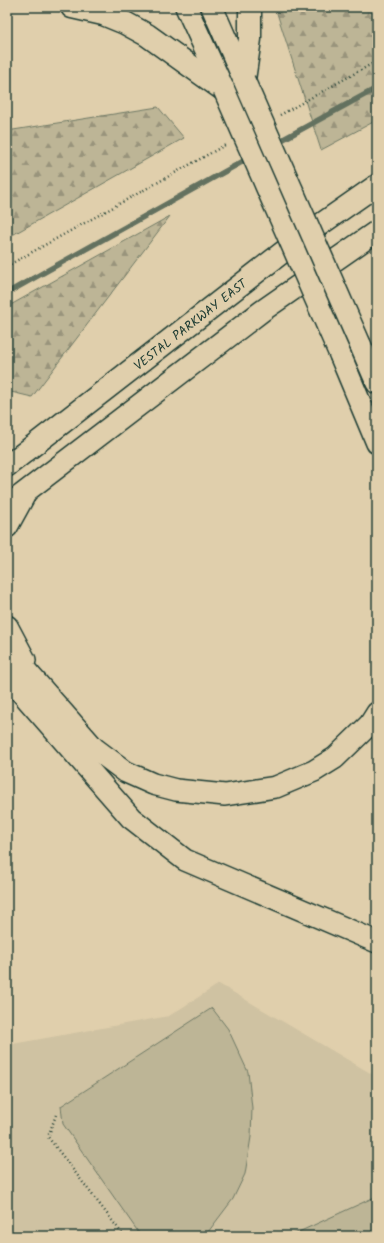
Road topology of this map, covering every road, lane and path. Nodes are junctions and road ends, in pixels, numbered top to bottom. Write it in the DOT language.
graph roads {
  1 [pos="72,7"];
  2 [pos="186,7"];
  3 [pos="212,7"];
  4 [pos="250,7"];
  5 [pos="377,61"];
  6 [pos="244,80"];
  7 [pos="224,90"];
  8 [pos="279,115"];
  9 [pos="230,142"];
  10 [pos="377,185"];
  11 [pos="377,231"];
  12 [pos="7,266"];
  13 [pos="377,383"];
  14 [pos="377,443"];
  15 [pos="7,466"];
  16 [pos="28,490"];
  17 [pos="7,506"];
  18 [pos="7,527"];
  19 [pos="7,626"];
  20 [pos="7,649"];
  21 [pos="7,676"];
  22 [pos="40,687"];
  23 [pos="377,713"];
  24 [pos="377,942"];
  25 [pos="56,1115"];
  26 [pos="124,1236"];
  1 -- 7 [label="highway"];
  2 -- 7 [label="main road"];
  3 -- 6 [label="main road"];
  4 -- 6 [label="highway"];
  5 -- 8 [label="path"];
  6 -- 13 [label="main road, bridge"];
  7 -- 14 [label="main road, bridge"];
  9 -- 12 [label="path"];
  10 -- 15 [label="main road, VESTAL PARKWAY EAST"];
  11 -- 16 [label="main road"];
  16 -- 17 [label="main road"];
  16 -- 18 [label="main road"];
  19 -- 22 [label="main road"];
  20 -- 22 [label="main road"];
  21 -- 24 [label="main road"];
  22 -- 23 [label="main road"];
  25 -- 26 [label="path"];
}
